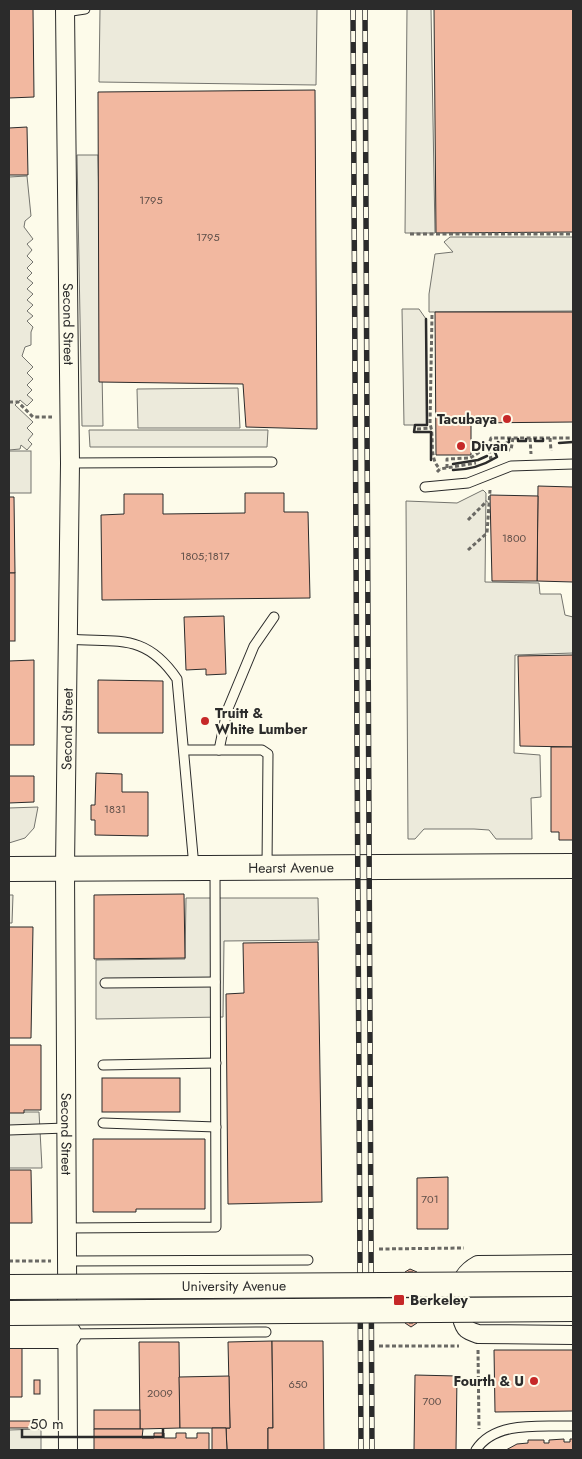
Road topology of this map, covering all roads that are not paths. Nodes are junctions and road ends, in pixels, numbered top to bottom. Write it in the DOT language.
graph roads {
  1 [pos="84,9"];
  2 [pos="64,10"];
  3 [pos="272,462"];
  4 [pos="70,464"];
  5 [pos="573,464"];
  6 [pos="425,487"];
  7 [pos="274,617"];
  8 [pos="68,639"];
  9 [pos="184,750"];
  10 [pos="219,750"];
  11 [pos="573,866"];
  12 [pos="9,868"];
  13 [pos="65,868"];
  14 [pos="204,868"];
  15 [pos="267,868"];
  16 [pos="215,982"];
  17 [pos="105,983"];
  18 [pos="216,1063"];
  19 [pos="103,1065"];
  20 [pos="102,1123"];
  21 [pos="216,1127"];
  22 [pos="66,1128"];
  23 [pos="9,1130"];
  24 [pos="66,1228"];
  25 [pos="308,1260"];
  26 [pos="66,1261"];
  27 [pos="573,1264"];
  28 [pos="573,1284"];
  29 [pos="9,1287"];
  30 [pos="573,1309"];
  31 [pos="9,1312"];
  32 [pos="266,1332"];
  33 [pos="9,1334"];
  34 [pos="67,1334"];
  35 [pos="573,1335"];
  36 [pos="573,1426"];
  37 [pos="68,1450"];
  38 [pos="476,1450"];
  1 -- 2 [label="lane"];
  2 -- 4 [label="street, Second Street"];
  3 -- 4 [label="lane"];
  4 -- 8 [label="street, Second Street"];
  5 -- 6 [label="lane"];
  7 -- 10 [label="lane"];
  8 -- 9 [label="lane"];
  8 -- 13 [label="street, Second Street"];
  9 -- 10 [label="lane"];
  9 -- 14 [label="lane"];
  10 -- 15 [label="lane"];
  11 -- 15 [label="main road, Hearst Avenue"];
  12 -- 13 [label="main road, Hearst Avenue"];
  13 -- 14 [label="main road, Hearst Avenue"];
  13 -- 22 [label="street, Second Street"];
  14 -- 15 [label="main road, Hearst Avenue"];
  14 -- 16 [label="lane"];
  16 -- 17 [label="lane"];
  16 -- 18 [label="lane"];
  18 -- 19 [label="lane"];
  18 -- 21 [label="lane"];
  20 -- 21 [label="lane"];
  21 -- 24 [label="lane"];
  22 -- 23 [label="lane"];
  22 -- 24 [label="street, Second Street"];
  24 -- 26 [label="street, Second Street"];
  25 -- 26 [label="lane"];
  26 -- 34 [label="street, Second Street"];
  27 -- 35 [label="street"];
  28 -- 29 [label="main road, University Avenue, bridge"];
  30 -- 31 [label="main road, University Avenue, bridge"];
  32 -- 34 [label="lane"];
  33 -- 34 [label="highway"];
  34 -- 37 [label="street, Second Street"];
  36 -- 38 [label="lane"];
}
